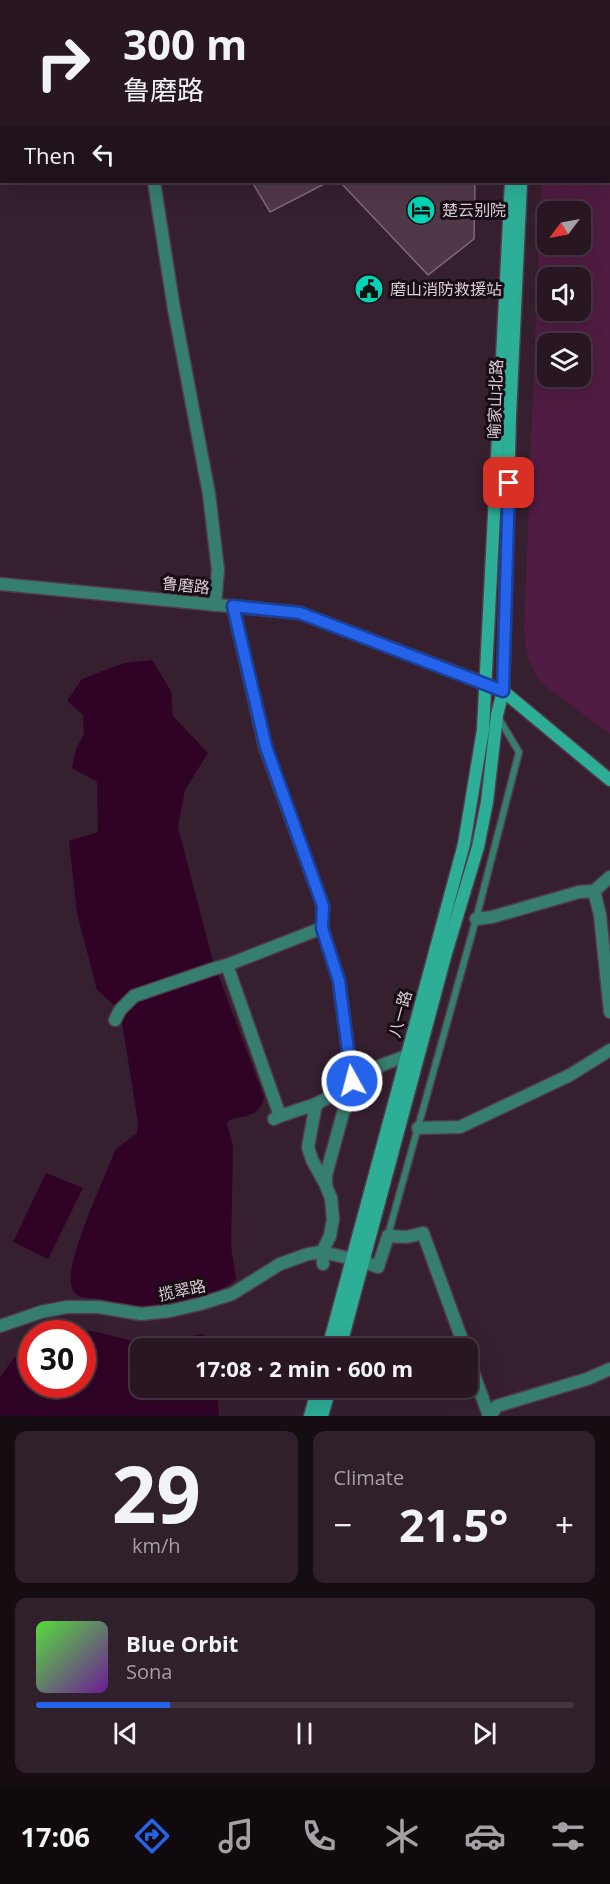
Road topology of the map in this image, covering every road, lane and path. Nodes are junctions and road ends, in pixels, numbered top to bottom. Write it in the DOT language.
graph roads {
  1 [pos="154,183"];
  2 [pos="511,183"];
  3 [pos="521,183"];
  4 [pos="0,584"];
  5 [pos="215,605"];
  6 [pos="233,606"];
  7 [pos="486,684"];
  8 [pos="503,691"];
  9 [pos="497,714"];
  10 [pos="610,780"];
  11 [pos="610,878"];
  12 [pos="594,891"];
  13 [pos="476,919"];
  14 [pos="322,928"];
  15 [pos="227,965"];
  16 [pos="610,1012"];
  17 [pos="115,1020"];
  18 [pos="610,1050"];
  19 [pos="406,1056"];
  20 [pos="351,1095"];
  21 [pos="316,1104"];
  22 [pos="418,1128"];
  23 [pos="326,1186"];
  24 [pos="388,1236"];
  25 [pos="323,1258"];
  26 [pos="357,1260"];
  27 [pos="351,1284"];
  28 [pos="0,1326"];
  29 [pos="332,1338"];
  30 [pos="342,1338"];
  31 [pos="461,1338"];
  32 [pos="610,1369"];
  33 [pos="478,1386"];
  34 [pos="315,1398"];
  35 [pos="327,1398"];
  36 [pos="310,1416"];
  37 [pos="322,1416"];
  38 [pos="489,1416"];
  1 -- 5 [label="street"];
  2 -- 7 [label="main road, 喻家山北路"];
  3 -- 8 [label="main road, 喻家山北路"];
  4 -- 5 [label="street, 鲁磨路"];
  5 -- 6 [label="street, 鲁磨路"];
  6 -- 7 [label="street, 鲁磨路"];
  6 -- 14 [label="street"];
  7 -- 8 [label="main road, 鲁磨路"];
  7 -- 19 [label="main road, 八一路"];
  8 -- 9 [label="main road, 八一路"];
  8 -- 10 [label="main road, 鲁磨路"];
  9 -- 13 [label="lane"];
  9 -- 26 [label="main road, 八一路"];
  11 -- 12 [label="street"];
  12 -- 13 [label="street"];
  12 -- 16 [label="street"];
  13 -- 22 [label="lane"];
  14 -- 15 [label="street"];
  14 -- 20 [label="street"];
  15 -- 17 [label="street"];
  15 -- 21 [label="street"];
  18 -- 22 [label="street"];
  19 -- 20 [label="street"];
  19 -- 26 [label="main road, 八一路"];
  20 -- 21 [label="street"];
  20 -- 23 [label="street"];
  21 -- 23 [label="street"];
  22 -- 24 [label="lane"];
  23 -- 25 [label="street"];
  24 -- 26 [label="street"];
  24 -- 31 [label="street"];
  25 -- 26 [label="street, 揽翠路"];
  25 -- 28 [label="street, 揽翠路"];
  26 -- 27 [label="main road, 八一路"];
  27 -- 29 [label="main road, 八一路"];
  27 -- 30 [label="main road, 八一路"];
  32 -- 38 [label="street"];
  33 -- 38 [label="street"];
  34 -- 36 [label="main road"];
  35 -- 37 [label="main road"];
}
